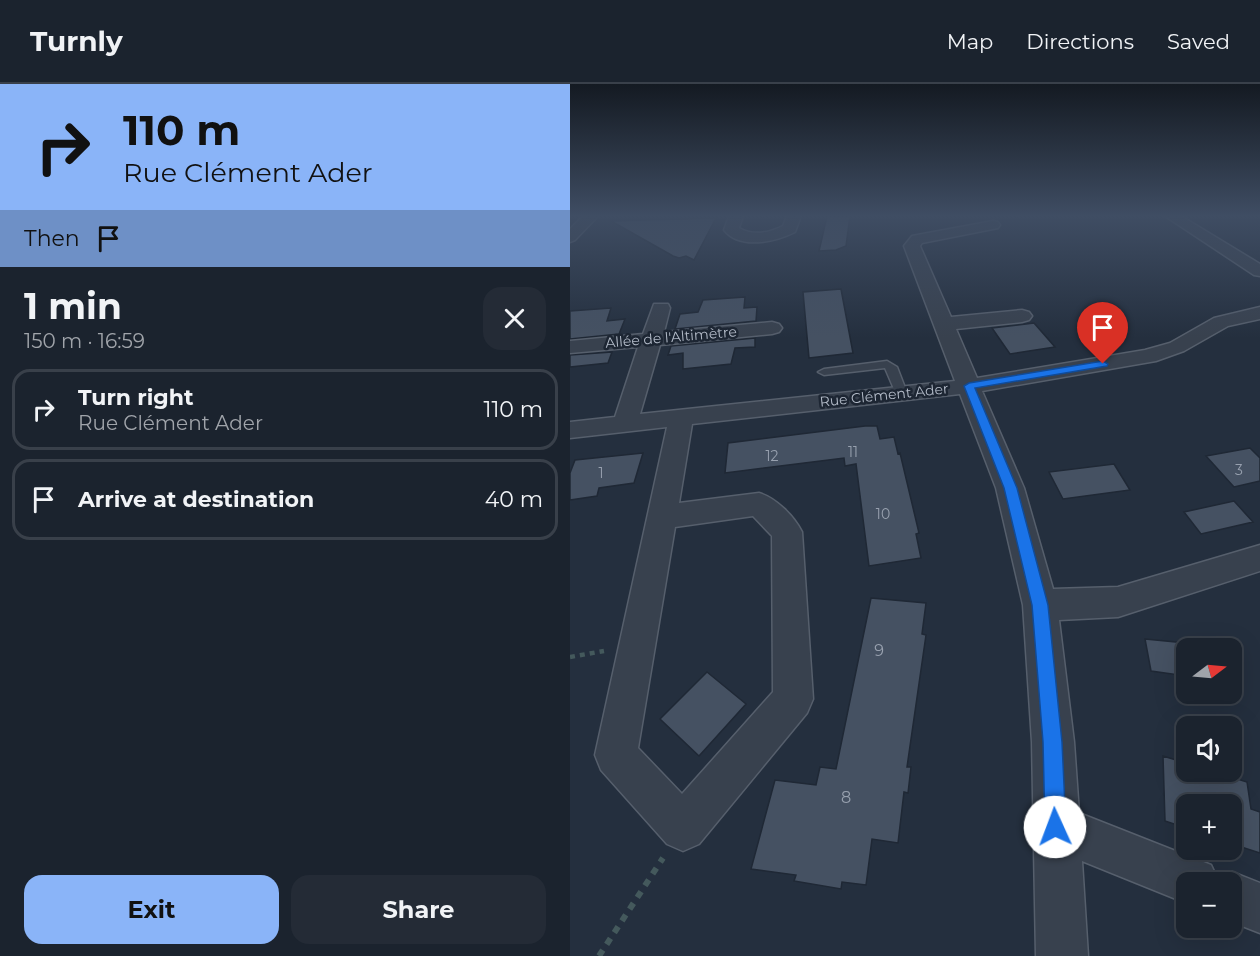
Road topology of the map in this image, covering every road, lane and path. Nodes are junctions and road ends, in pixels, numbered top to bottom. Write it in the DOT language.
graph roads {
  1 [pos="916,257"];
  2 [pos="1237,257"];
  3 [pos="1260,271"];
  4 [pos="661,308"];
  5 [pos="1260,313"];
  6 [pos="1022,316"];
  7 [pos="944,324"];
  8 [pos="772,328"];
  9 [pos="650,340"];
  10 [pos="570,347"];
  11 [pos="824,372"];
  12 [pos="969,386"];
  13 [pos="901,393"];
  14 [pos="681,418"];
  15 [pos="625,424"];
  16 [pos="570,430"];
  17 [pos="663,517"];
  18 [pos="1260,558"];
  19 [pos="1040,605"];
  20 [pos="1055,827"];
  21 [pos="683,828"];
  22 [pos="1176,875"];
  23 [pos="1242,901"];
  24 [pos="1260,908"];
  25 [pos="599,956"];
  26 [pos="1062,956"];
  1 -- 7 [label="street"];
  2 -- 3 [label="street"];
  4 -- 9 [label="street"];
  5 -- 12 [label="street, Rue Clément Ader"];
  6 -- 7 [label="street"];
  7 -- 12 [label="street"];
  8 -- 9 [label="street, Allée de l'Altimètre"];
  9 -- 10 [label="street, Allée de l'Altimètre"];
  9 -- 15 [label="street"];
  11 -- 13 [label="lane"];
  12 -- 13 [label="street, Rue Clément Ader"];
  12 -- 19 [label="street"];
  13 -- 14 [label="street, Rue Clément Ader"];
  14 -- 15 [label="street, Rue Clément Ader"];
  14 -- 17 [label="street"];
  15 -- 16 [label="street, Rue Clément Ader"];
  17 -- 21 [label="street"];
  17 -- 21 [label="street"];
  18 -- 19 [label="street"];
  19 -- 20 [label="street"];
  20 -- 22 [label="street"];
  20 -- 26 [label="street"];
  21 -- 25 [label="path"];
  23 -- 24 [label="street"];
}
